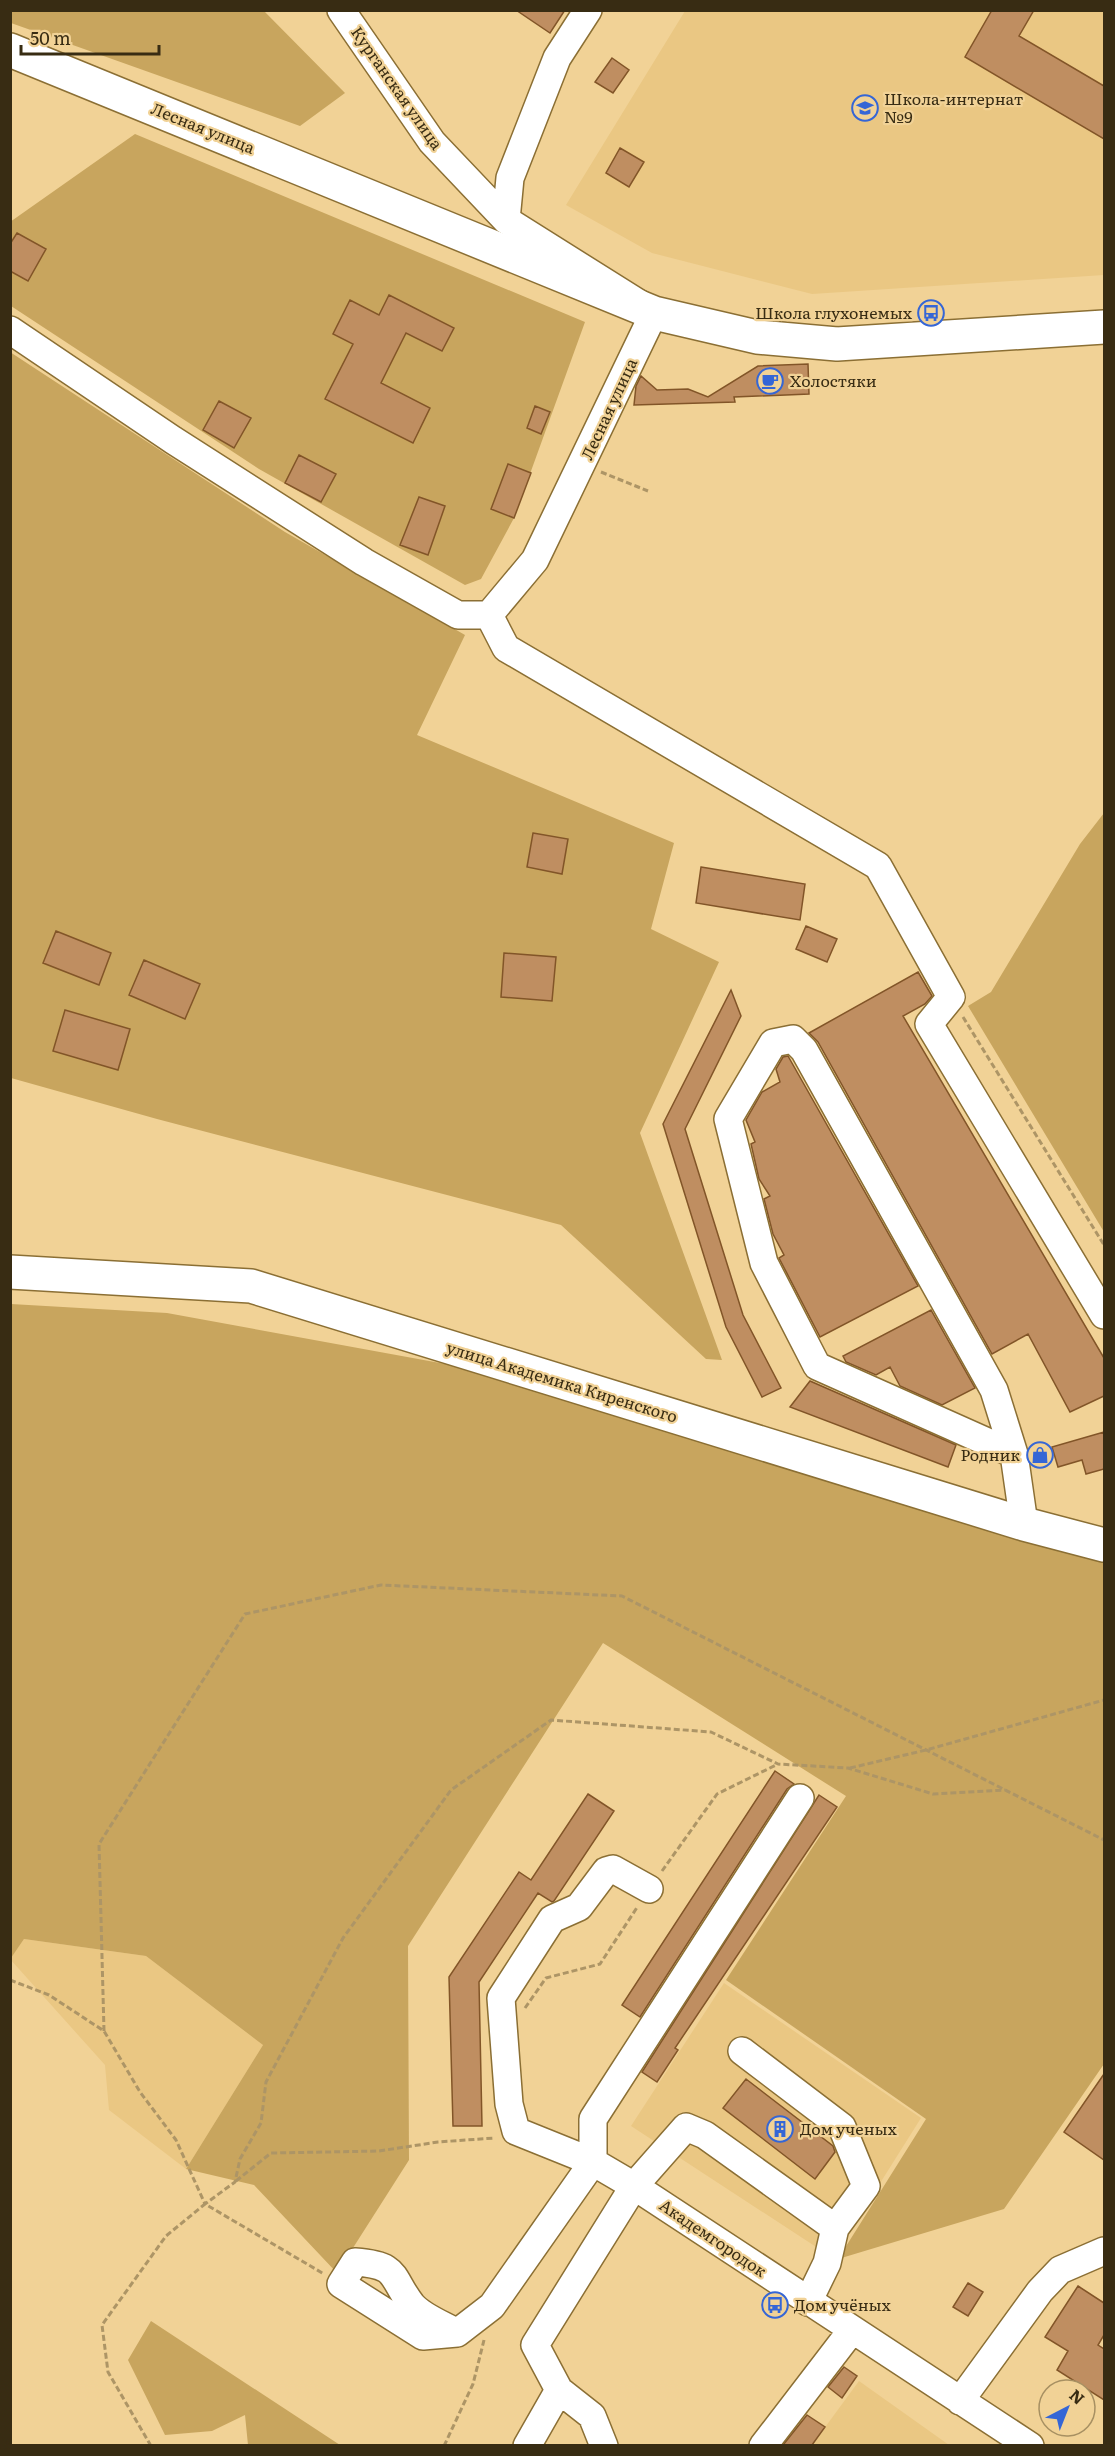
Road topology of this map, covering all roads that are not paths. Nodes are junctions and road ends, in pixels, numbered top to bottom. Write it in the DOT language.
graph roads {
  1 [pos="341,10"];
  2 [pos="588,10"];
  3 [pos="10,50"];
  4 [pos="506,220"];
  5 [pos="654,313"];
  6 [pos="1104,327"];
  7 [pos="10,330"];
  8 [pos="489,615"];
  9 [pos="10,1272"];
  10 [pos="1104,1315"];
  11 [pos="1014,1454"];
  12 [pos="1024,1524"];
  13 [pos="1104,1545"];
  14 [pos="800,1798"];
  15 [pos="649,1888"];
  16 [pos="742,2051"];
  17 [pos="593,2162"];
  18 [pos="634,2186"];
  19 [pos="835,2228"];
  20 [pos="1103,2255"];
  21 [pos="808,2302"];
  22 [pos="852,2330"];
  23 [pos="457,2333"];
  24 [pos="559,2390"];
  25 [pos="960,2401"];
  26 [pos="527,2445"];
  27 [pos="604,2445"];
  28 [pos="763,2445"];
  29 [pos="1030,2445"];
  1 -- 4 [label="street, Курганская улица"];
  2 -- 4 [label="street"];
  3 -- 5 [label="main road, Лесная улица"];
  4 -- 5 [label="street, Курганская улица"];
  5 -- 6 [label="main road"];
  5 -- 8 [label="street, Лесная улица"];
  7 -- 8 [label="street"];
  8 -- 10 [label="street"];
  9 -- 12 [label="main road, улица Академика Киренского"];
  11 -- 11 [label="street"];
  11 -- 12 [label="street"];
  12 -- 13 [label="main road, улица Академика Киренского"];
  14 -- 17 [label="street"];
  15 -- 17 [label="street, Академгородок"];
  16 -- 19 [label="street"];
  17 -- 18 [label="street, Академгородок"];
  17 -- 23 [label="street"];
  18 -- 19 [label="street"];
  18 -- 21 [label="street, Академгородок"];
  18 -- 24 [label="street"];
  19 -- 21 [label="street"];
  20 -- 25 [label="street"];
  21 -- 22 [label="street, Академгородок"];
  22 -- 25 [label="street, Академгородок"];
  22 -- 28 [label="street"];
  23 -- 23 [label="street"];
  24 -- 26 [label="street"];
  24 -- 27 [label="street"];
  25 -- 29 [label="street, Академгородок"];
}
